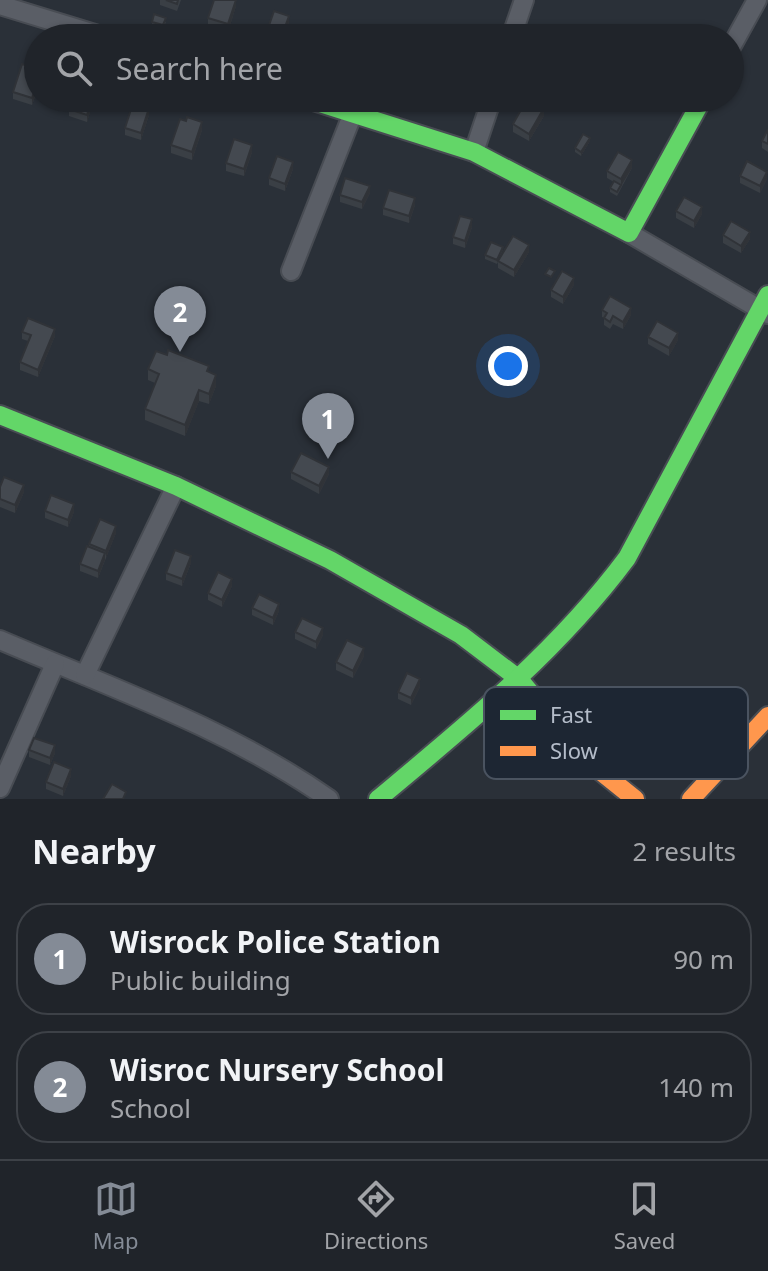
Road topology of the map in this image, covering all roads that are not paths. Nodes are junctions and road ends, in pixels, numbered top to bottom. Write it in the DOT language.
graph roads {
  1 [pos="524,0"];
  2 [pos="757,0"];
  3 [pos="0,5"];
  4 [pos="62,24"];
  5 [pos="516,24"];
  6 [pos="744,24"];
  7 [pos="350,112"];
  8 [pos="487,112"];
  9 [pos="695,112"];
  10 [pos="353,113"];
  11 [pos="474,152"];
  12 [pos="629,233"];
  13 [pos="291,271"];
  14 [pos="766,306"];
  15 [pos="0,415"];
  16 [pos="176,486"];
  17 [pos="0,640"];
  18 [pos="55,664"];
  19 [pos="85,675"];
  20 [pos="519,679"];
  21 [pos="510,687"];
  22 [pos="525,687"];
  23 [pos="484,709"];
  24 [pos="768,716"];
  25 [pos="748,738"];
  26 [pos="610,779"];
  27 [pos="710,779"];
  28 [pos="0,788"];
  29 [pos="329,799"];
  30 [pos="378,799"];
  31 [pos="635,799"];
  32 [pos="691,799"];
  1 -- 5 [label="street"];
  2 -- 6 [label="street"];
  3 -- 4 [label="street"];
  7 -- 10 [label="street"];
  8 -- 11 [label="street"];
  9 -- 12 [label="street"];
  10 -- 11 [label="street"];
  10 -- 13 [label="street"];
  11 -- 12 [label="street"];
  12 -- 14 [label="street"];
  14 -- 20 [label="street"];
  15 -- 16 [label="street"];
  16 -- 19 [label="street"];
  16 -- 20 [label="street"];
  17 -- 18 [label="street"];
  18 -- 19 [label="street"];
  18 -- 28 [label="street"];
  19 -- 29 [label="street"];
  20 -- 21 [label="street"];
  20 -- 22 [label="street"];
  23 -- 30 [label="street"];
  24 -- 25 [label="street"];
  26 -- 31 [label="street"];
  27 -- 32 [label="street"];
}
